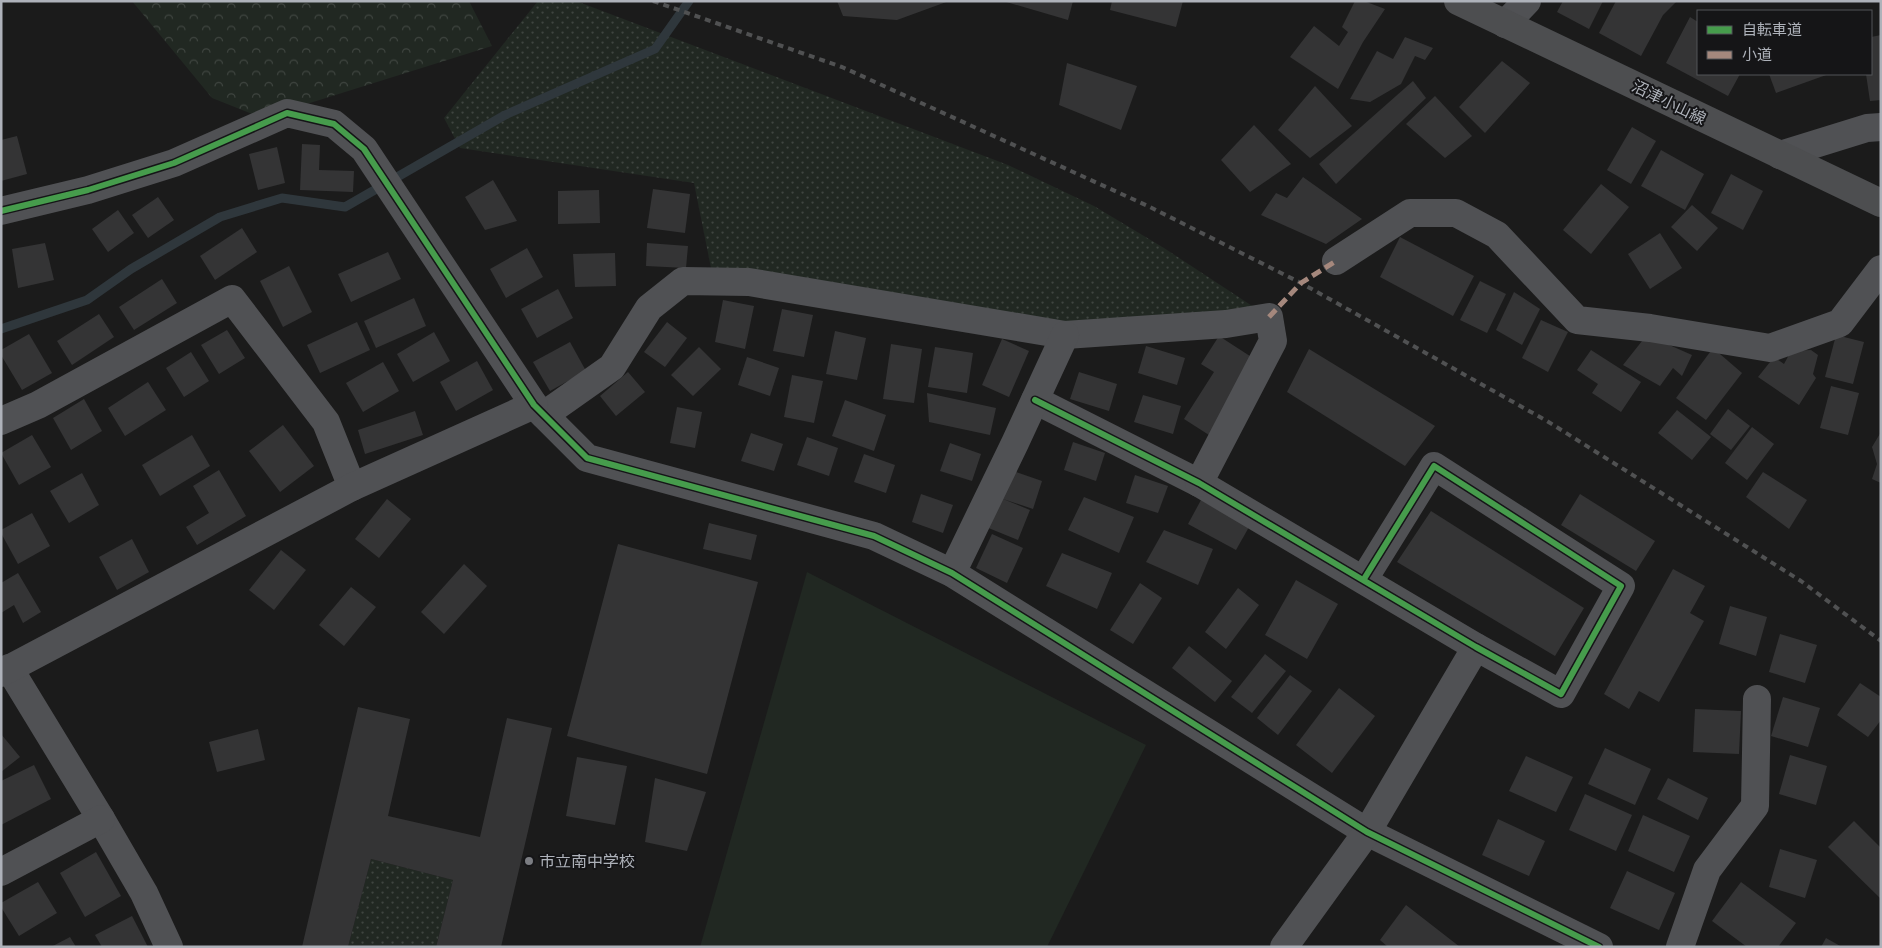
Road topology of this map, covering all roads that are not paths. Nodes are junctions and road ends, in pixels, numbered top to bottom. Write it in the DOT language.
graph roads {
  1 [pos="1458,1"];
  2 [pos="1527,1"];
  3 [pos="1505,24"];
  4 [pos="1881,127"];
  5 [pos="1780,155"];
  6 [pos="1881,203"];
  7 [pos="1,211"];
  8 [pos="1336,261"];
  9 [pos="1881,269"];
  10 [pos="1064,335"];
  11 [pos="1035,400"];
  12 [pos="539,410"];
  13 [pos="1,421"];
  14 [pos="1199,483"];
  15 [pos="352,487"];
  16 [pos="952,573"];
  17 [pos="1364,579"];
  18 [pos="1476,647"];
  19 [pos="5,671"];
  20 [pos="1756,699"];
  21 [pos="102,819"];
  22 [pos="1367,832"];
  23 [pos="1,872"];
  24 [pos="170,947"];
  25 [pos="1284,947"];
  26 [pos="1599,947"];
  27 [pos="1680,947"];
  1 -- 3 [label="main road, 沼津小山線"];
  2 -- 3 [label="street"];
  3 -- 5 [label="main road, 沼津小山線"];
  4 -- 5 [label="street"];
  5 -- 6 [label="main road, 沼津小山線"];
  7 -- 12 [label="street"];
  8 -- 9 [label="street"];
  10 -- 11 [label="street"];
  10 -- 12 [label="street"];
  10 -- 14 [label="street"];
  11 -- 14 [label="street"];
  11 -- 16 [label="street"];
  12 -- 15 [label="street"];
  12 -- 16 [label="street"];
  13 -- 15 [label="street"];
  14 -- 17 [label="street"];
  15 -- 19 [label="street"];
  16 -- 22 [label="street"];
  17 -- 18 [label="street"];
  17 -- 18 [label="street"];
  18 -- 22 [label="street"];
  19 -- 21 [label="street"];
  20 -- 27 [label="street"];
  21 -- 23 [label="street"];
  21 -- 24 [label="street"];
  22 -- 25 [label="street"];
  22 -- 26 [label="street"];
}
